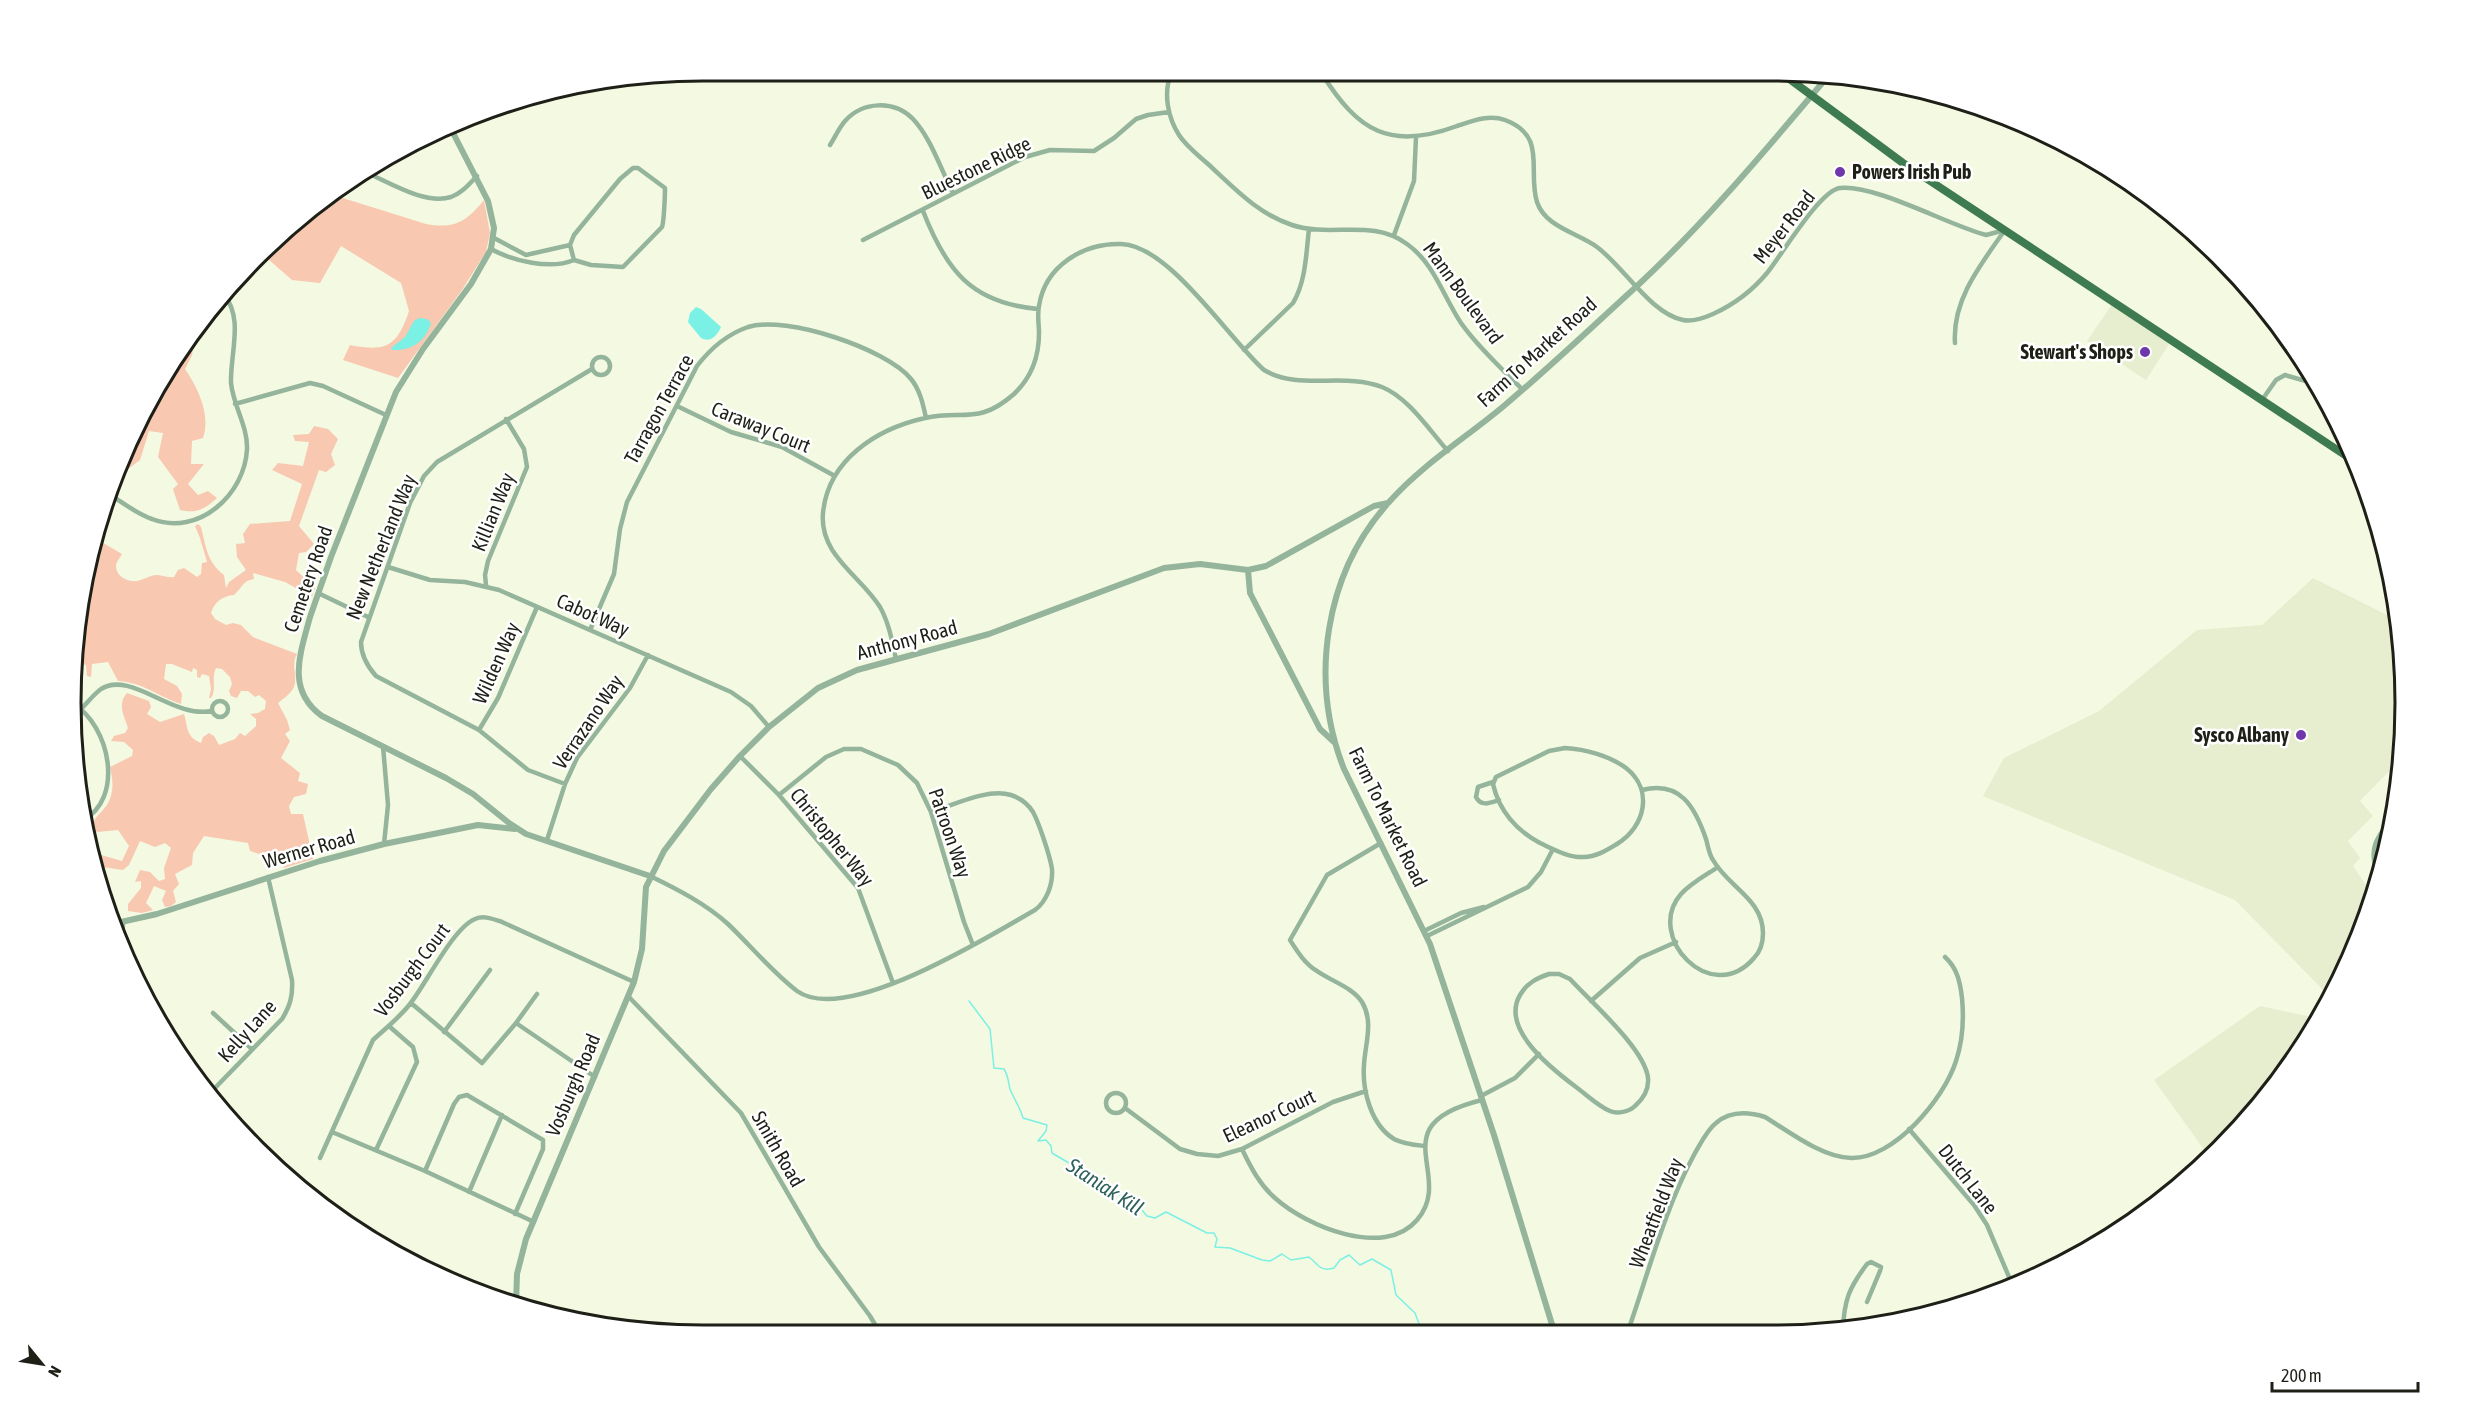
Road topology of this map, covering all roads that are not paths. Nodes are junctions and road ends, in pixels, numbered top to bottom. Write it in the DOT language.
graph roads {
  1 [pos="1168,81"];
  2 [pos="1326,81"];
  3 [pos="1793,81"];
  4 [pos="1823,83"];
  5 [pos="1812,96"];
  6 [pos="1169,112"];
  7 [pos="454,133"];
  8 [pos="1416,138"];
  9 [pos="830,145"];
  10 [pos="374,176"];
  11 [pos="477,176"];
  12 [pos="953,193"];
  13 [pos="923,211"];
  14 [pos="1310,229"];
  15 [pos="2005,230"];
  16 [pos="1394,234"];
  17 [pos="494,238"];
  18 [pos="863,240"];
  19 [pos="570,245"];
  20 [pos="491,249"];
  21 [pos="574,260"];
  22 [pos="1636,286"];
  23 [pos="228,301"];
  24 [pos="1038,309"];
  25 [pos="1955,343"];
  26 [pos="1244,350"];
  27 [pos="592,369"];
  28 [pos="2305,381"];
  29 [pos="1523,390"];
  30 [pos="2262,400"];
  31 [pos="235,404"];
  32 [pos="677,406"];
  33 [pos="386,415"];
  34 [pos="926,418"];
  35 [pos="506,419"];
  36 [pos="1448,451"];
  37 [pos="2342,452"];
  38 [pos="833,475"];
  39 [pos="116,498"];
  40 [pos="1388,502"];
  41 [pos="388,567"];
  42 [pos="1248,570"];
  43 [pos="486,585"];
  44 [pos="318,593"];
  45 [pos="537,607"];
  46 [pos="368,617"];
  47 [pos="590,630"];
  48 [pos="648,655"];
  49 [pos="896,659"];
  50 [pos="81,709"];
  51 [pos="212,711"];
  52 [pos="769,727"];
  53 [pos="479,730"];
  54 [pos="1334,742"];
  55 [pos="383,746"];
  56 [pos="740,756"];
  57 [pos="1493,782"];
  58 [pos="565,784"];
  59 [pos="1642,790"];
  60 [pos="778,795"];
  61 [pos="1499,800"];
  62 [pos="931,812"];
  63 [pos="91,815"];
  64 [pos="518,830"];
  65 [pos="2381,832"];
  66 [pos="547,840"];
  67 [pos="1382,843"];
  68 [pos="384,844"];
  69 [pos="1553,849"];
  70 [pos="2375,861"];
  71 [pos="1718,867"];
  72 [pos="650,876"];
  73 [pos="268,877"];
  74 [pos="123,922"];
  75 [pos="123,927"];
  76 [pos="1425,934"];
  77 [pos="1676,942"];
  78 [pos="973,945"];
  79 [pos="1945,957"];
  80 [pos="490,970"];
  81 [pos="634,982"];
  82 [pos="893,982"];
  83 [pos="537,994"];
  84 [pos="628,996"];
  85 [pos="1591,1000"];
  86 [pos="411,1003"];
  87 [pos="213,1013"];
  88 [pos="516,1023"];
  89 [pos="390,1028"];
  90 [pos="444,1032"];
  91 [pos="252,1049"];
  92 [pos="1539,1054"];
  93 [pos="595,1077"];
  94 [pos="215,1088"];
  95 [pos="1366,1090"];
  96 [pos="1481,1098"];
  97 [pos="1125,1108"];
  98 [pos="502,1114"];
  99 [pos="1909,1129"];
  100 [pos="332,1132"];
  101 [pos="1425,1146"];
  102 [pos="1242,1149"];
  103 [pos="376,1150"];
  104 [pos="320,1158"];
  105 [pos="425,1171"];
  106 [pos="469,1192"];
  107 [pos="515,1214"];
  108 [pos="534,1222"];
  109 [pos="2010,1278"];
  110 [pos="517,1296"];
  111 [pos="1867,1302"];
  112 [pos="1843,1321"];
  113 [pos="875,1325"];
  114 [pos="1552,1325"];
  115 [pos="1630,1325"];
  1 -- 6 [label="street, Mann Boulevard"];
  2 -- 8 [label="street"];
  3 -- 5 [label="main road"];
  4 -- 5 [label="street, Farm To Market Road"];
  5 -- 15 [label="main road"];
  5 -- 22 [label="street, Farm To Market Road"];
  6 -- 12 [label="street, Bluestone Ridge"];
  6 -- 14 [label="street, Mann Boulevard"];
  7 -- 11 [label="street, Cemetery Road"];
  8 -- 16 [label="street"];
  8 -- 22 [label="street"];
  9 -- 12 [label="street"];
  10 -- 11 [label="street"];
  11 -- 17 [label="street, Cemetery Road"];
  12 -- 13 [label="street, Bluestone Ridge"];
  13 -- 18 [label="street, Bluestone Ridge"];
  13 -- 24 [label="street"];
  14 -- 16 [label="street, Mann Boulevard"];
  14 -- 26 [label="street"];
  15 -- 22 [label="street, Meyer Road"];
  15 -- 25 [label="street"];
  15 -- 30 [label="main road"];
  16 -- 29 [label="street, Mann Boulevard"];
  17 -- 19 [label="street"];
  17 -- 20 [label="street, Cemetery Road"];
  19 -- 21 [label="street"];
  19 -- 21 [label="street"];
  20 -- 21 [label="street"];
  20 -- 33 [label="street, Cemetery Road"];
  22 -- 29 [label="street, Farm To Market Road"];
  23 -- 31 [label="street"];
  24 -- 26 [label="street"];
  24 -- 34 [label="street"];
  26 -- 36 [label="street"];
  27 -- 35 [label="street, New Netherland Way"];
  28 -- 30 [label="street"];
  29 -- 36 [label="street, Farm To Market Road"];
  30 -- 37 [label="main road"];
  31 -- 33 [label="street"];
  31 -- 39 [label="street"];
  32 -- 34 [label="street, Tarragon Terrace"];
  32 -- 38 [label="street, Caraway Court"];
  32 -- 47 [label="street, Tarragon Terrace"];
  33 -- 44 [label="street, Cemetery Road"];
  34 -- 38 [label="street"];
  35 -- 41 [label="street, New Netherland Way"];
  35 -- 43 [label="street, Killian Way"];
  36 -- 40 [label="street, Farm To Market Road"];
  38 -- 49 [label="street"];
  40 -- 42 [label="street, Anthony Road"];
  40 -- 54 [label="street, Farm To Market Road"];
  41 -- 43 [label="street, Cabot Way"];
  41 -- 46 [label="street, New Netherland Way"];
  42 -- 49 [label="street, Anthony Road"];
  42 -- 54 [label="street"];
  43 -- 45 [label="street, Cabot Way"];
  44 -- 46 [label="street"];
  44 -- 55 [label="street, Cemetery Road"];
  45 -- 47 [label="street, Cabot Way"];
  45 -- 53 [label="street, Wilden Way"];
  46 -- 53 [label="street, New Netherland Way"];
  47 -- 48 [label="street, Cabot Way"];
  48 -- 52 [label="street, Cabot Way"];
  48 -- 58 [label="street, Verrazano Way"];
  49 -- 52 [label="street, Anthony Road"];
  50 -- 51 [label="street"];
  50 -- 63 [label="street"];
  52 -- 56 [label="street, Anthony Road"];
  53 -- 58 [label="street, New Netherland Way"];
  54 -- 67 [label="street, Farm To Market Road"];
  55 -- 64 [label="street, Cemetery Road"];
  55 -- 68 [label="street"];
  56 -- 60 [label="street, Christopher Way"];
  56 -- 72 [label="street, Anthony Road"];
  57 -- 59 [label="street"];
  57 -- 61 [label="street"];
  57 -- 61 [label="street"];
  58 -- 66 [label="street, Verrazano Way"];
  59 -- 69 [label="street"];
  59 -- 71 [label="street"];
  60 -- 62 [label="street, Patroon Way"];
  60 -- 82 [label="street, Christopher Way"];
  61 -- 69 [label="street"];
  62 -- 78 [label="street, Patroon Way"];
  62 -- 78 [label="street"];
  64 -- 66 [label="street, Cemetery Road"];
  64 -- 68 [label="street, Werner Road"];
  65 -- 70 [label="street"];
  66 -- 72 [label="street, Cemetery Road"];
  67 -- 76 [label="street, Farm To Market Road"];
  67 -- 95 [label="street"];
  68 -- 73 [label="street, Werner Road"];
  69 -- 76 [label="street"];
  71 -- 77 [label="street"];
  71 -- 77 [label="street"];
  72 -- 81 [label="street, Vosburgh Road"];
  72 -- 82 [label="street"];
  73 -- 74 [label="street, Werner Road"];
  73 -- 91 [label="street, Kelly Lane"];
  74 -- 75 [label="street"];
  76 -- 96 [label="street, Farm To Market Road"];
  77 -- 85 [label="street"];
  78 -- 82 [label="street"];
  79 -- 99 [label="street, Wheatfield Way"];
  80 -- 90 [label="street"];
  81 -- 84 [label="street, Vosburgh Road"];
  81 -- 86 [label="street, Vosburgh Court"];
  83 -- 88 [label="street"];
  84 -- 93 [label="street, Vosburgh Road"];
  84 -- 113 [label="street, Smith Road"];
  85 -- 92 [label="street"];
  85 -- 92 [label="street"];
  86 -- 89 [label="street, Vosburgh Court"];
  86 -- 90 [label="street"];
  87 -- 91 [label="street"];
  88 -- 90 [label="street"];
  88 -- 93 [label="street"];
  89 -- 100 [label="street, Vosburgh Court"];
  89 -- 103 [label="street"];
  91 -- 94 [label="street, Kelly Lane"];
  92 -- 96 [label="street"];
  93 -- 108 [label="street, Vosburgh Road"];
  95 -- 101 [label="street"];
  95 -- 102 [label="street, Eleanor Court"];
  96 -- 101 [label="street"];
  96 -- 114 [label="street, Farm To Market Road"];
  97 -- 97 [label="street, Eleanor Court"];
  97 -- 102 [label="street, Eleanor Court"];
  98 -- 105 [label="street"];
  98 -- 106 [label="street"];
  98 -- 107 [label="street"];
  99 -- 109 [label="street, Dutch Lane"];
  99 -- 115 [label="street, Wheatfield Way"];
  100 -- 103 [label="street"];
  100 -- 104 [label="street, Vosburgh Court"];
  101 -- 102 [label="street"];
  103 -- 105 [label="street"];
  105 -- 106 [label="street"];
  106 -- 107 [label="street"];
  107 -- 108 [label="street"];
  108 -- 110 [label="street, Vosburgh Road"];
  111 -- 112 [label="street"];
}
